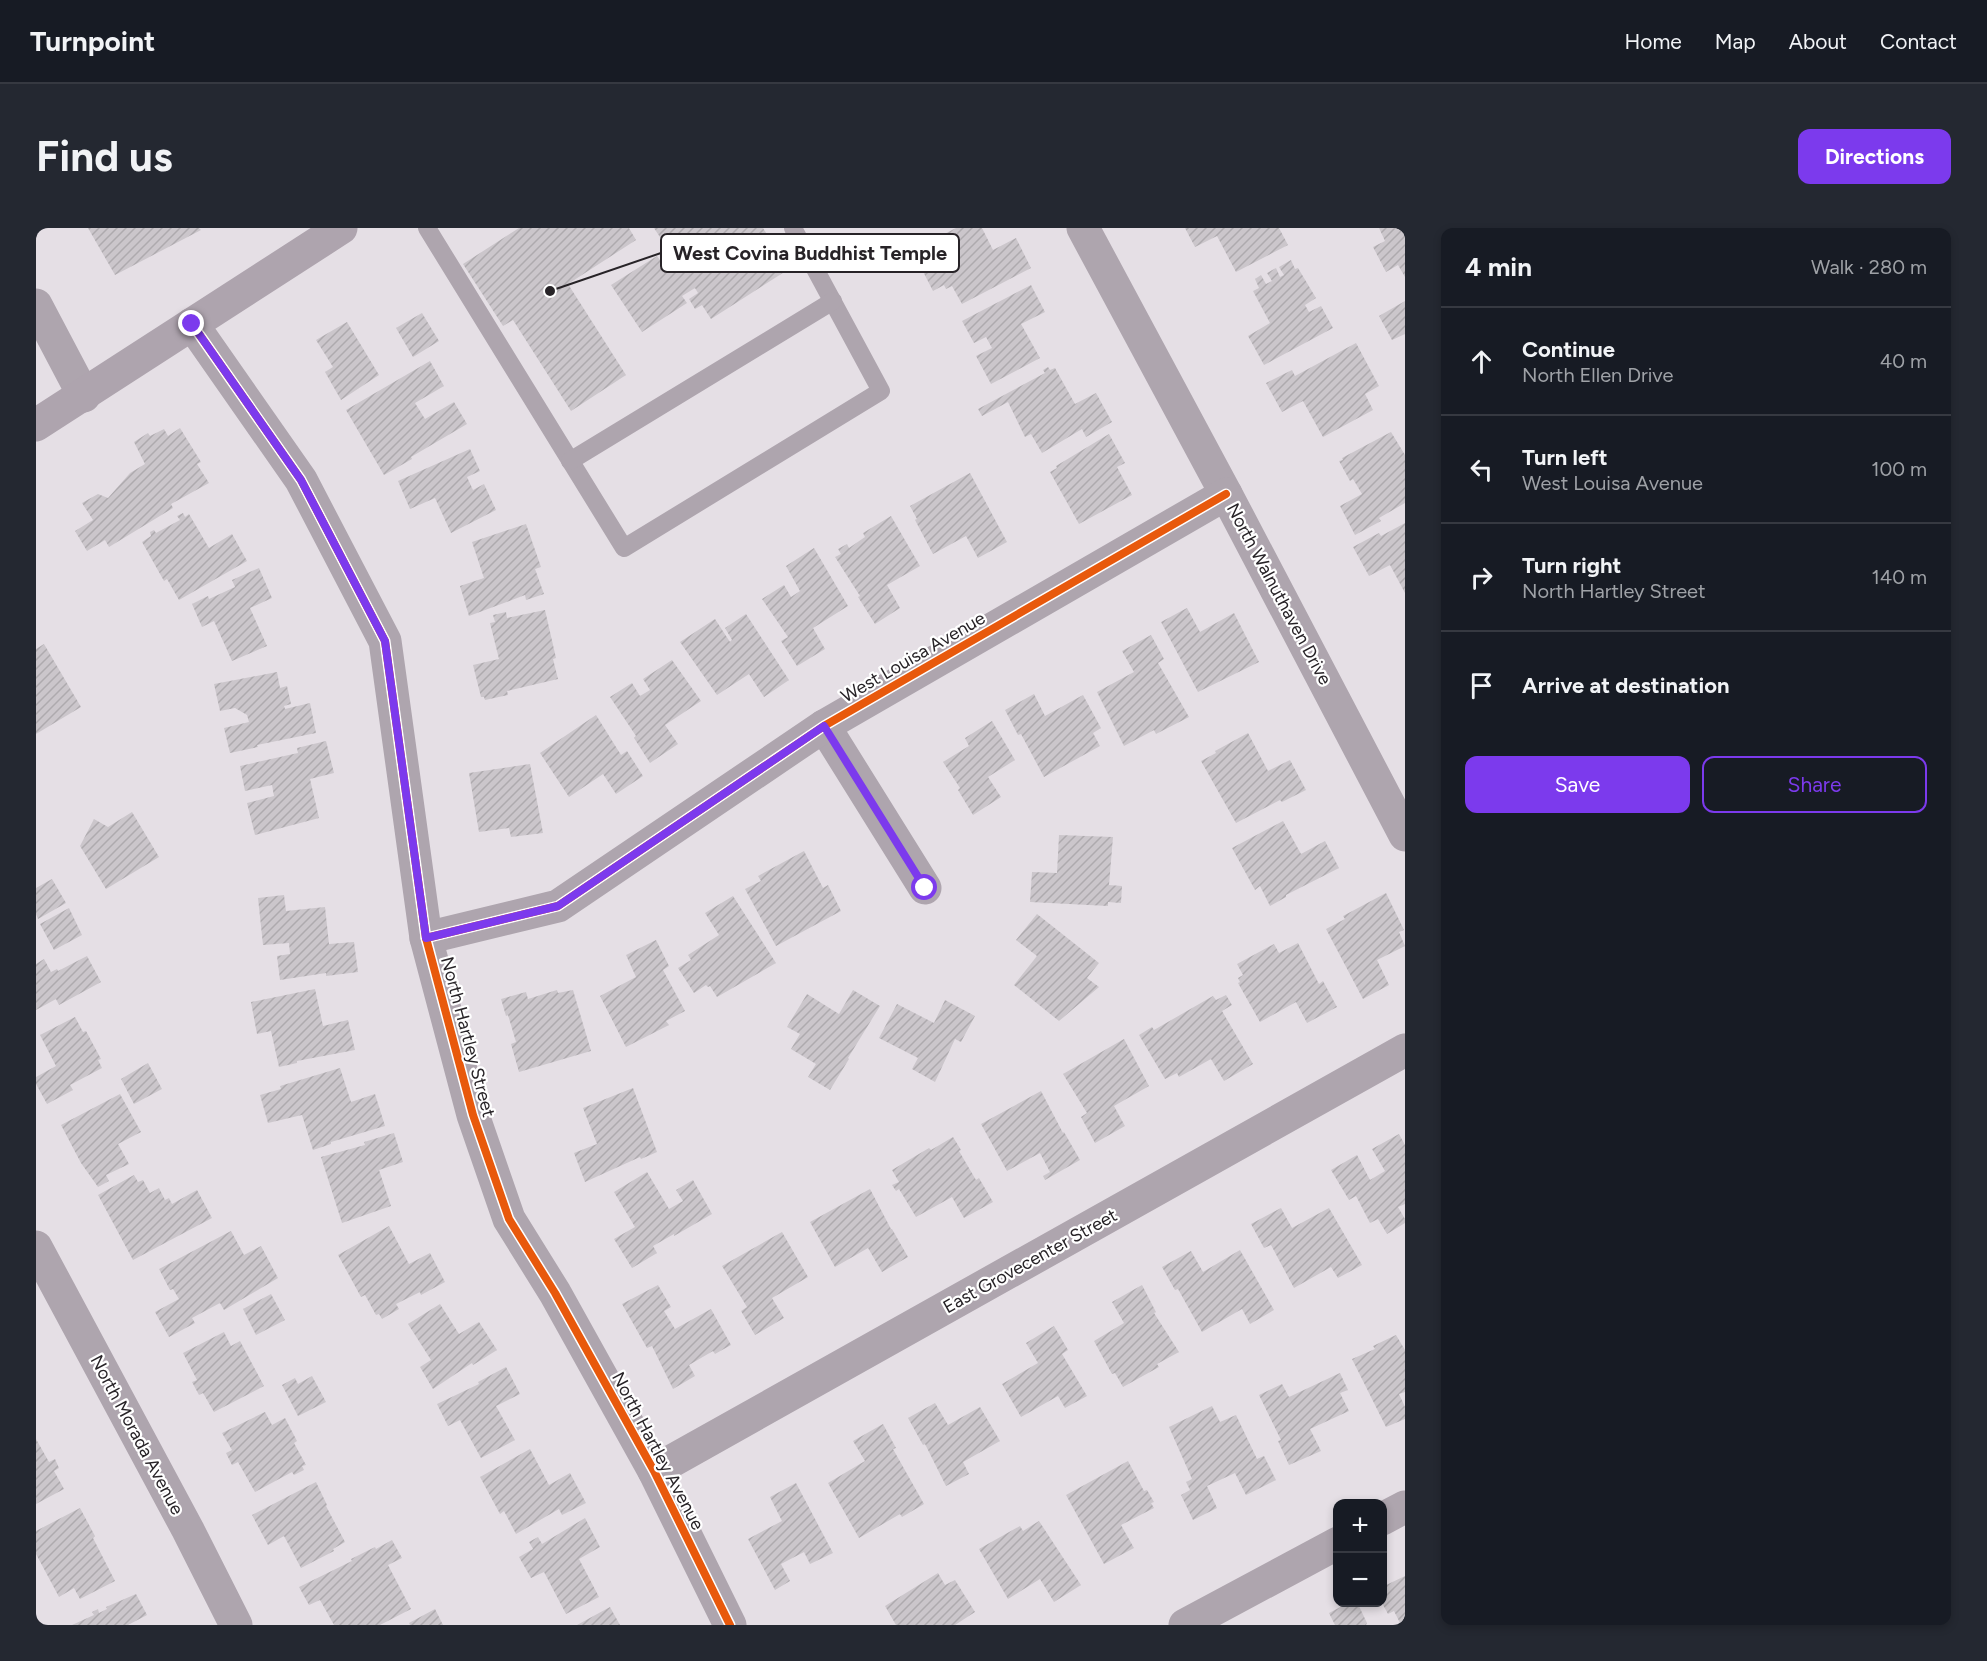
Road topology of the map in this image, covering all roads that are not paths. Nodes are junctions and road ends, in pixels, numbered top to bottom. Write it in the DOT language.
graph roads {
  1 [pos="341,228"];
  2 [pos="427,228"];
  3 [pos="793,228"];
  4 [pos="1083,228"];
  5 [pos="833,302"];
  6 [pos="36,305"];
  7 [pos="192,324"];
  8 [pos="84,396"];
  9 [pos="36,425"];
  10 [pos="570,461"];
  11 [pos="1226,494"];
  12 [pos="824,726"];
  13 [pos="1405,834"];
  14 [pos="925,888"];
  15 [pos="426,938"];
  16 [pos="1405,1050"];
  17 [pos="36,1247"];
  18 [pos="555,1293"];
  19 [pos="654,1471"];
  20 [pos="1405,1507"];
  21 [pos="1387,1517"];
  22 [pos="1333,1546"];
  23 [pos="236,1625"];
  24 [pos="730,1625"];
  25 [pos="1185,1625"];
  1 -- 7 [label="main road"];
  2 -- 10 [label="lane"];
  3 -- 5 [label="lane"];
  4 -- 11 [label="street, North Walnuthaven Drive"];
  5 -- 10 [label="lane"];
  5 -- 10 [label="lane"];
  6 -- 8 [label="street"];
  7 -- 8 [label="main road"];
  7 -- 15 [label="street, North Hartley Street"];
  8 -- 9 [label="main road"];
  11 -- 12 [label="street, West Louisa Avenue"];
  11 -- 13 [label="street, North Walnuthaven Drive"];
  12 -- 14 [label="street"];
  12 -- 15 [label="street, West Louisa Avenue"];
  15 -- 18 [label="street, North Hartley Street"];
  16 -- 19 [label="street, East Grovecenter Street"];
  17 -- 23 [label="street, North Morada Avenue"];
  18 -- 19 [label="street, North Hartley Avenue"];
  19 -- 24 [label="street, North Hartley Avenue"];
  20 -- 21 [label="street"];
  22 -- 25 [label="street"];
}
